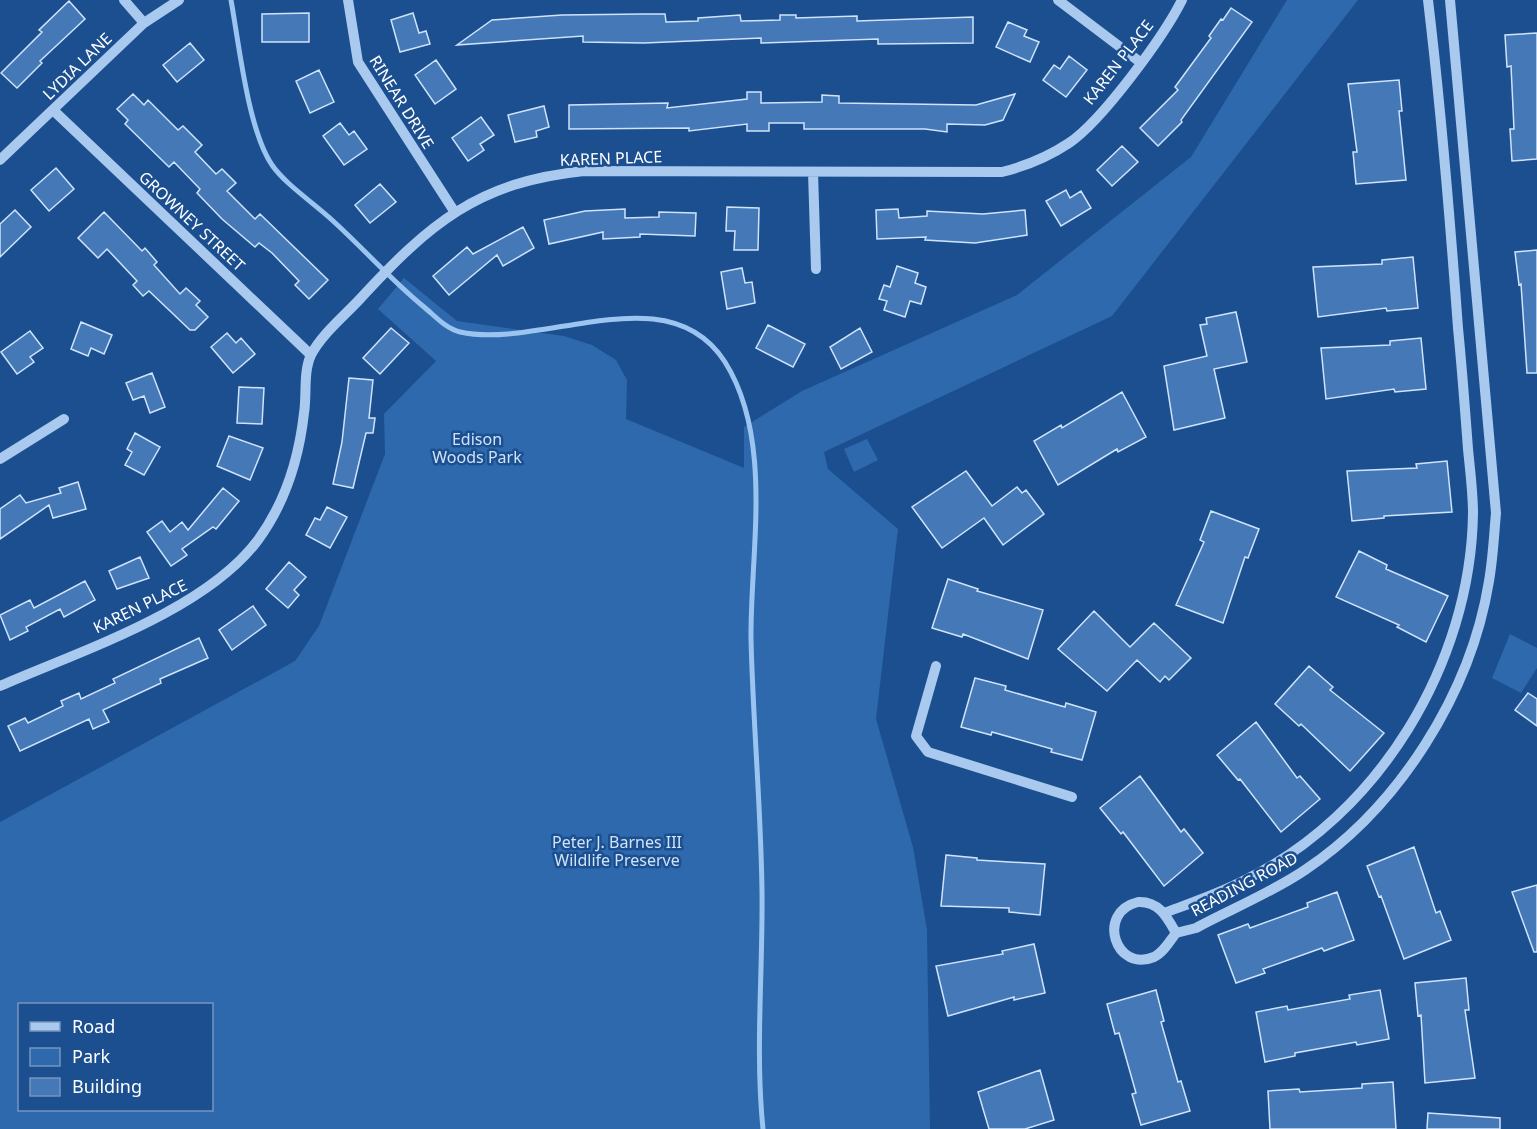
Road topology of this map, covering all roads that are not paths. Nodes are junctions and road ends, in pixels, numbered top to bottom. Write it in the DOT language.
graph roads {
  1 [pos="124,0"];
  2 [pos="179,0"];
  3 [pos="348,0"];
  4 [pos="1058,0"];
  5 [pos="1182,0"];
  6 [pos="1428,0"];
  7 [pos="1450,0"];
  8 [pos="144,23"];
  9 [pos="1140,62"];
  10 [pos="53,110"];
  11 [pos="0,160"];
  12 [pos="813,172"];
  13 [pos="454,211"];
  14 [pos="816,268"];
  15 [pos="311,355"];
  16 [pos="64,419"];
  17 [pos="0,459"];
  18 [pos="936,666"];
  19 [pos="0,686"];
  20 [pos="1072,797"];
  21 [pos="1164,913"];
  22 [pos="1176,933"];
  1 -- 8 [label="street"];
  2 -- 8 [label="street, LYDIA LANE"];
  3 -- 13 [label="street, RINEAR DRIVE"];
  4 -- 9 [label="street"];
  5 -- 9 [label="street, KAREN PLACE"];
  6 -- 21 [label="street, READING ROAD"];
  7 -- 22 [label="street, READING ROAD"];
  8 -- 10 [label="street, LYDIA LANE"];
  9 -- 12 [label="street, KAREN PLACE"];
  10 -- 11 [label="street, LYDIA LANE"];
  10 -- 15 [label="street, GROWNEY STREET"];
  12 -- 13 [label="street, KAREN PLACE"];
  12 -- 14 [label="street"];
  13 -- 15 [label="street, KAREN PLACE"];
  15 -- 19 [label="street, KAREN PLACE"];
  16 -- 17 [label="street"];
  18 -- 20 [label="street"];
  21 -- 22 [label="street"];
  21 -- 22 [label="street"];
}
